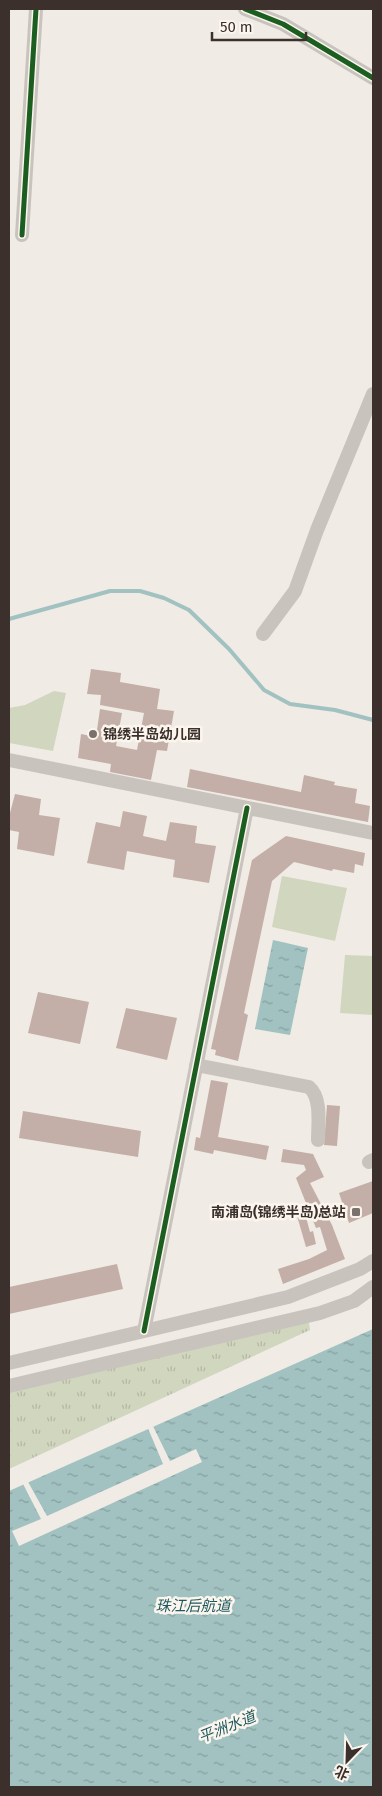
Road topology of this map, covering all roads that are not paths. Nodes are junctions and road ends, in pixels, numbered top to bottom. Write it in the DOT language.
graph roads {
  1 [pos="36,9"];
  2 [pos="245,9"];
  3 [pos="373,78"];
  4 [pos="22,235"];
  5 [pos="373,394"];
  6 [pos="263,634"];
  7 [pos="9,760"];
  8 [pos="248,808"];
  9 [pos="373,833"];
  10 [pos="196,1065"];
  11 [pos="318,1140"];
  12 [pos="373,1261"];
  13 [pos="373,1287"];
  14 [pos="144,1331"];
  15 [pos="9,1363"];
  16 [pos="9,1386"];
  1 -- 4 [label="street"];
  2 -- 3 [label="street"];
  5 -- 6 [label="street"];
  7 -- 8 [label="street"];
  8 -- 9 [label="street"];
  8 -- 10 [label="street"];
  10 -- 11 [label="street"];
  10 -- 14 [label="street"];
  12 -- 14 [label="street"];
  13 -- 16 [label="street"];
  14 -- 15 [label="street"];
}
